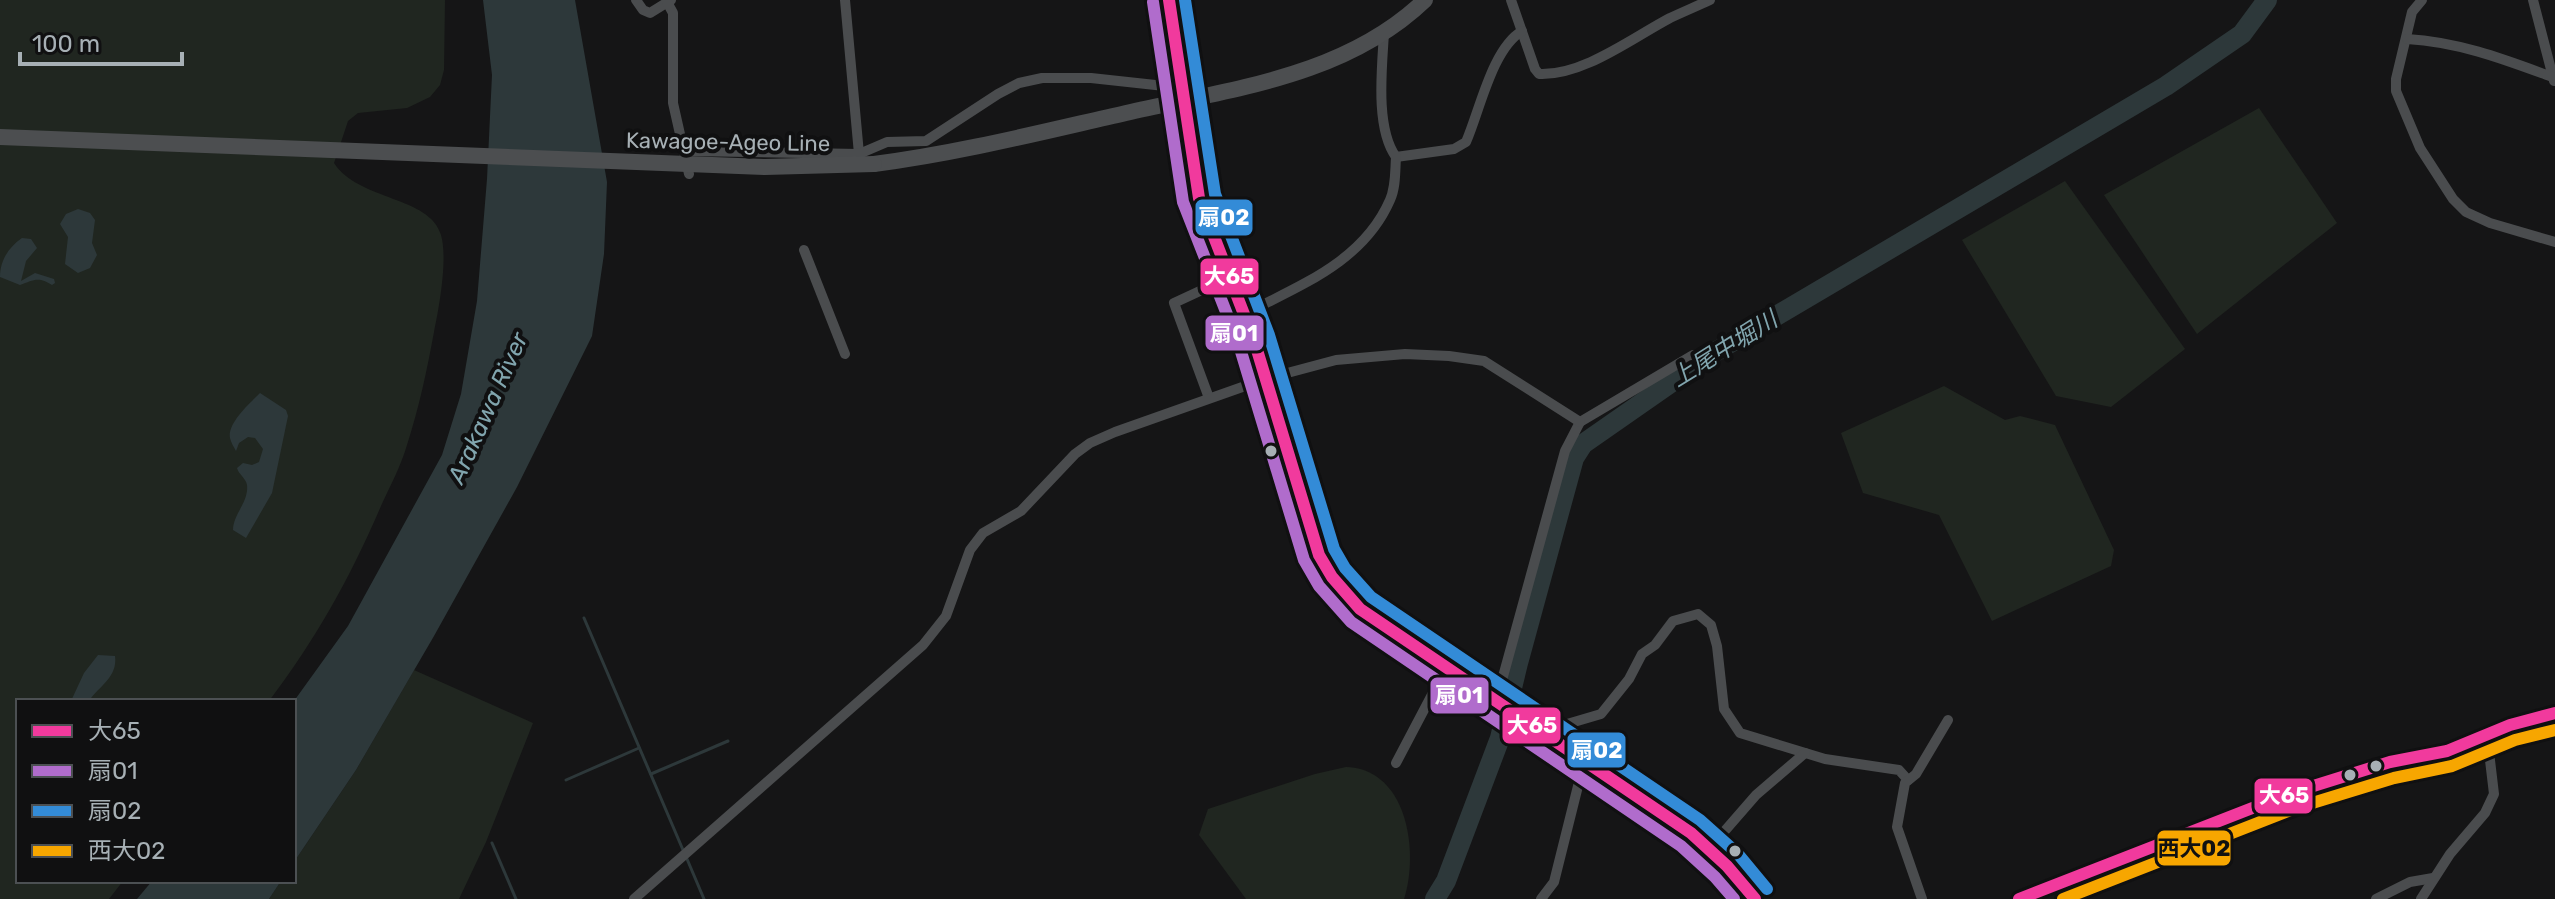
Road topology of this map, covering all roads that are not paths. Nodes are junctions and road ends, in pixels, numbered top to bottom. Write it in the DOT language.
graph roads {
  1 [pos="636,0"];
  2 [pos="845,0"];
  3 [pos="1169,0"];
  4 [pos="1425,0"];
  5 [pos="1511,0"];
  6 [pos="1710,0"];
  7 [pos="2422,0"];
  8 [pos="2533,0"];
  9 [pos="669,1"];
  10 [pos="1522,31"];
  11 [pos="1384,33"];
  12 [pos="2407,39"];
  13 [pos="2555,79"];
  14 [pos="1184,94"];
  15 [pos="0,137"];
  16 [pos="686,151"];
  17 [pos="859,154"];
  18 [pos="1396,157"];
  19 [pos="689,174"];
  20 [pos="2555,242"];
  21 [pos="804,250"];
  22 [pos="1230,277"];
  23 [pos="1245,314"];
  24 [pos="845,354"];
  25 [pos="1693,355"];
  26 [pos="1265,379"];
  27 [pos="1209,398"];
  28 [pos="1580,422"];
  29 [pos="1446,668"];
  30 [pos="1504,708"];
  31 [pos="2555,713"];
  32 [pos="1948,720"];
  33 [pos="1540,732"];
  34 [pos="2487,735"];
  35 [pos="1805,753"];
  36 [pos="1584,762"];
  37 [pos="1396,763"];
  38 [pos="1908,780"];
  39 [pos="1709,849"];
  40 [pos="2433,878"];
  41 [pos="634,899"];
  42 [pos="1541,899"];
  43 [pos="1755,899"];
  44 [pos="1922,899"];
  45 [pos="2019,899"];
  46 [pos="2376,899"];
  47 [pos="2421,899"];
  1 -- 9 [label="street"];
  2 -- 17 [label="street"];
  3 -- 14 [label="street"];
  4 -- 11 [label="main road, Kawagoe-Ageo Line"];
  5 -- 10 [label="street"];
  6 -- 10 [label="street"];
  7 -- 12 [label="street"];
  8 -- 13 [label="street"];
  9 -- 16 [label="street"];
  10 -- 18 [label="street"];
  11 -- 14 [label="main road, Kawagoe-Ageo Line"];
  11 -- 18 [label="street"];
  12 -- 13 [label="street"];
  12 -- 20 [label="street"];
  14 -- 15 [label="main road, Kawagoe-Ageo Line, bridge"];
  14 -- 17 [label="street"];
  14 -- 22 [label="main road"];
  16 -- 17 [label="street"];
  16 -- 19 [label="street"];
  18 -- 23 [label="street"];
  21 -- 24 [label="street"];
  22 -- 23 [label="main road"];
  22 -- 27 [label="street"];
  23 -- 26 [label="main road"];
  25 -- 28 [label="street"];
  26 -- 27 [label="street"];
  26 -- 28 [label="street"];
  26 -- 29 [label="main road"];
  27 -- 41 [label="street"];
  28 -- 30 [label="street"];
  29 -- 30 [label="main road"];
  29 -- 37 [label="street"];
  30 -- 33 [label="main road"];
  31 -- 34 [label="street"];
  32 -- 38 [label="street"];
  33 -- 35 [label="street"];
  33 -- 36 [label="main road"];
  34 -- 40 [label="street"];
  34 -- 45 [label="street"];
  35 -- 38 [label="street"];
  35 -- 39 [label="street"];
  36 -- 39 [label="main road"];
  36 -- 42 [label="street"];
  38 -- 44 [label="street"];
  39 -- 43 [label="main road"];
  40 -- 46 [label="street"];
  40 -- 47 [label="street"];
}
